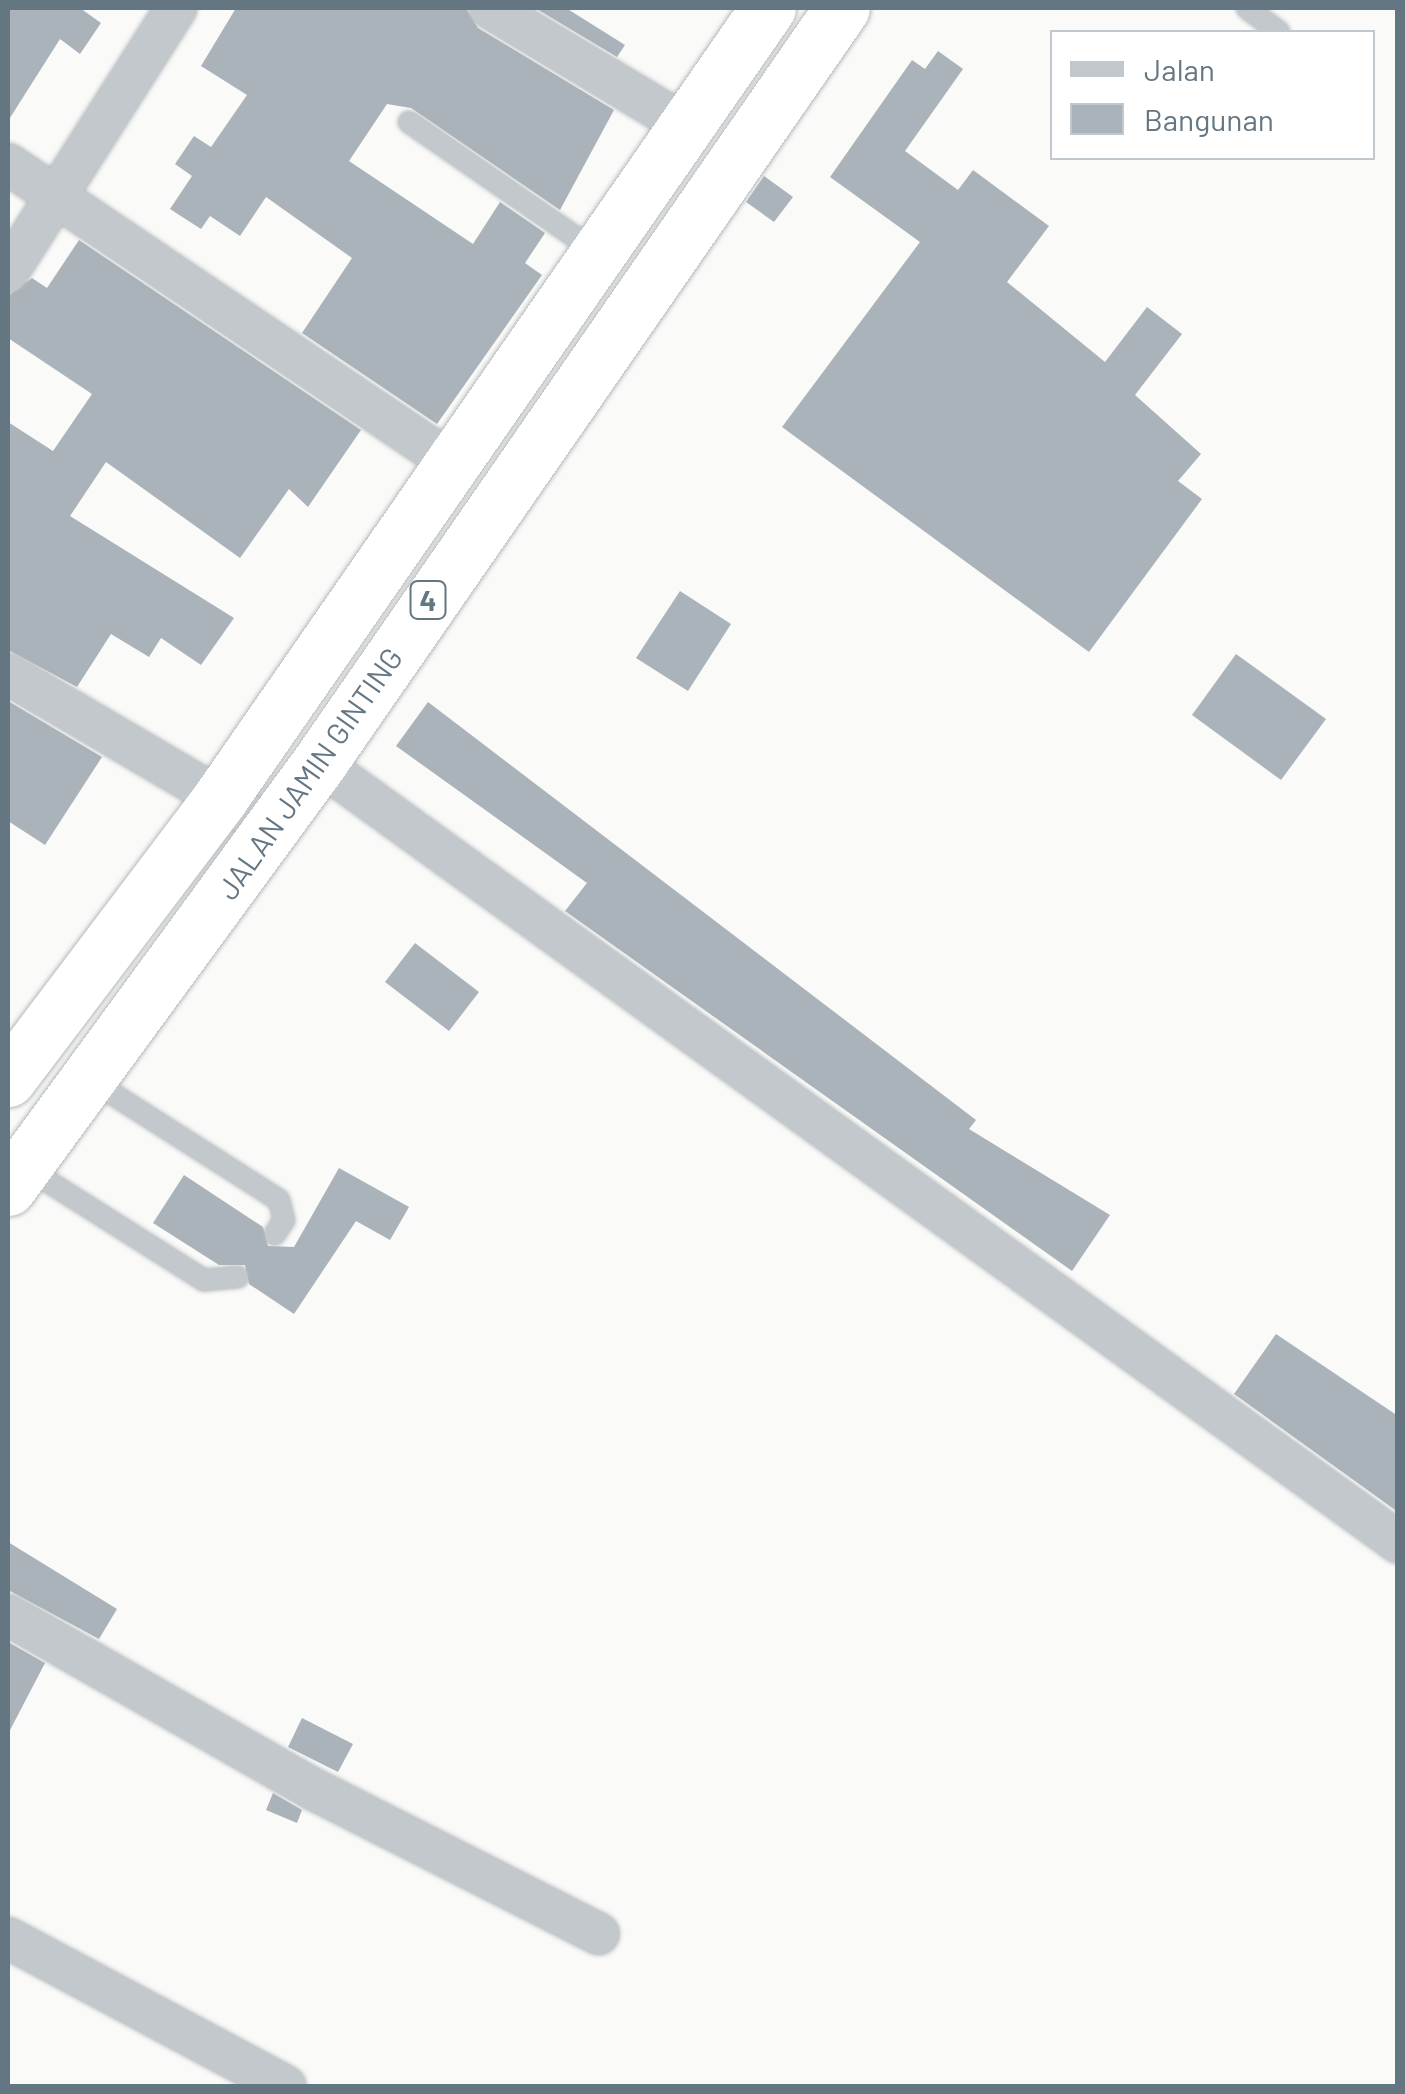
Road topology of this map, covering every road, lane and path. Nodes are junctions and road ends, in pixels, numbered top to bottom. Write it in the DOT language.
graph roads {
  1 [pos="176,8"];
  2 [pos="490,8"];
  3 [pos="768,8"];
  4 [pos="842,8"];
  5 [pos="1248,8"];
  6 [pos="1276,30"];
  7 [pos="409,122"];
  8 [pos="685,125"];
  9 [pos="8,164"];
  10 [pos="57,200"];
  11 [pos="599,253"];
  12 [pos="8,272"];
  13 [pos="452,464"];
  14 [pos="8,674"];
  15 [pos="319,763"];
  16 [pos="221,798"];
  17 [pos="269,827"];
  18 [pos="87,1078"];
  19 [pos="8,1079"];
  20 [pos="15,1177"];
  21 [pos="274,1234"];
  22 [pos="238,1277"];
  23 [pos="1398,1542"];
  24 [pos="8,1615"];
  25 [pos="599,1934"];
  26 [pos="8,1938"];
  27 [pos="285,2086"];
  1 -- 10 [label="street"];
  2 -- 8 [label="street"];
  3 -- 8 [label="highway, JALAN JAMIN GINTING / 4"];
  4 -- 15 [label="highway, JALAN JAMIN GINTING / 4"];
  5 -- 6 [label="lane"];
  7 -- 11 [label="lane"];
  8 -- 11 [label="highway, JALAN JAMIN GINTING / 4"];
  9 -- 10 [label="street"];
  10 -- 12 [label="street"];
  10 -- 13 [label="street"];
  11 -- 13 [label="highway, JALAN JAMIN GINTING / 4"];
  13 -- 16 [label="highway, JALAN JAMIN GINTING / 4"];
  14 -- 16 [label="street"];
  15 -- 17 [label="highway, JALAN JAMIN GINTING / 4"];
  15 -- 23 [label="street"];
  16 -- 17 [label="street"];
  16 -- 19 [label="highway, JALAN JAMIN GINTING / 4"];
  17 -- 18 [label="highway, JALAN JAMIN GINTING / 4"];
  18 -- 20 [label="highway, JALAN JAMIN GINTING / 4"];
  18 -- 21 [label="lane"];
  20 -- 22 [label="lane"];
  24 -- 25 [label="street"];
  26 -- 27 [label="street"];
}
